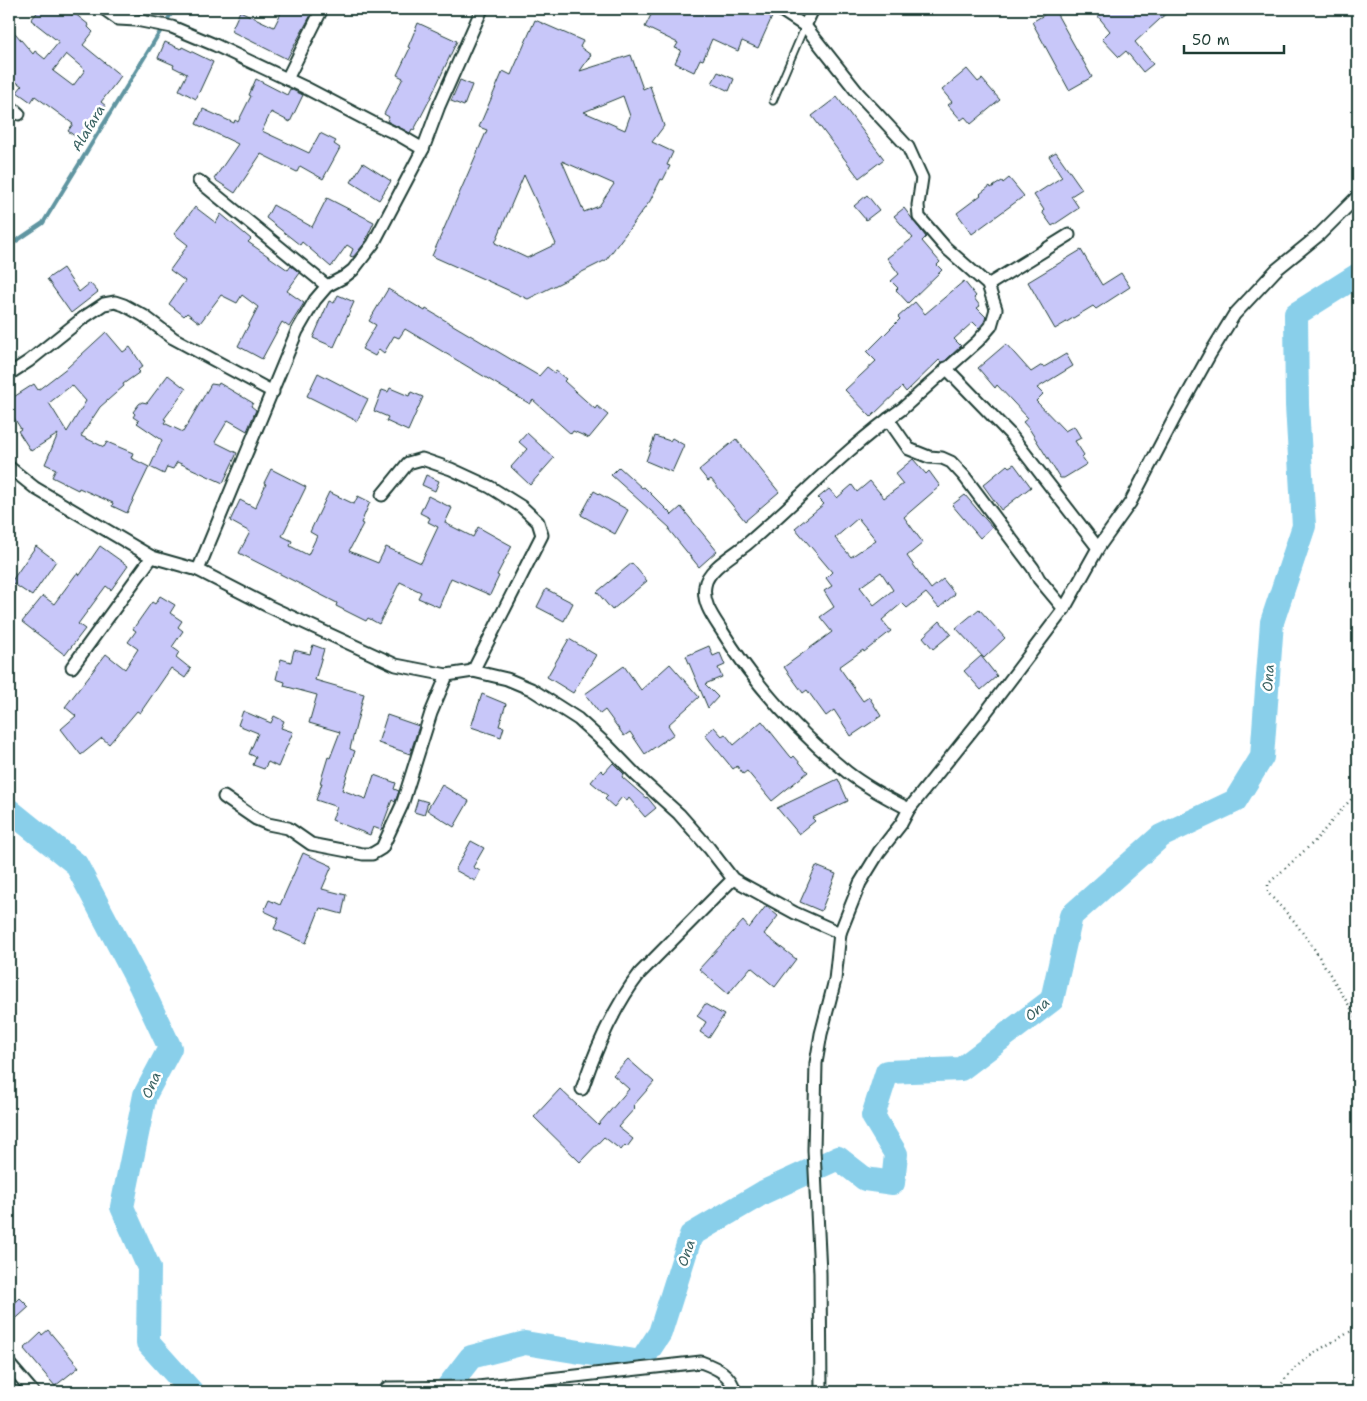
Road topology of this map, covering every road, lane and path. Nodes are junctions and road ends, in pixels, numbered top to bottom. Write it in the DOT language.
graph roads {
  1 [pos="104,9"];
  2 [pos="322,9"];
  3 [pos="482,9"];
  4 [pos="780,9"];
  5 [pos="813,9"];
  6 [pos="805,26"];
  7 [pos="287,79"];
  8 [pos="773,101"];
  9 [pos="9,105"];
  10 [pos="20,114"];
  11 [pos="423,149"];
  12 [pos="199,181"];
  13 [pos="1358,196"];
  14 [pos="1069,235"];
  15 [pos="988,285"];
  16 [pos="327,286"];
  17 [pos="946,368"];
  18 [pos="9,374"];
  19 [pos="273,392"];
  20 [pos="888,419"];
  21 [pos="9,467"];
  22 [pos="382,495"];
  23 [pos="1098,548"];
  24 [pos="152,557"];
  25 [pos="198,570"];
  26 [pos="1064,608"];
  27 [pos="72,667"];
  28 [pos="473,671"];
  29 [pos="447,675"];
  30 [pos="1358,792"];
  31 [pos="224,797"];
  32 [pos="909,810"];
  33 [pos="733,879"];
  34 [pos="840,933"];
  35 [pos="1358,1020"];
  36 [pos="582,1089"];
  37 [pos="1358,1328"];
  38 [pos="9,1364"];
  39 [pos="387,1388"];
  40 [pos="33,1392"];
  41 [pos="735,1392"];
  42 [pos="821,1392"];
  43 [pos="1277,1392"];
  1 -- 7 [label="street"];
  2 -- 7 [label="street"];
  3 -- 11 [label="street"];
  4 -- 6 [label="street"];
  5 -- 6 [label="street"];
  6 -- 8 [label="lane"];
  6 -- 15 [label="street"];
  7 -- 11 [label="street"];
  9 -- 10 [label="street"];
  11 -- 16 [label="street"];
  12 -- 16 [label="street"];
  13 -- 23 [label="street"];
  14 -- 15 [label="street"];
  15 -- 17 [label="street"];
  16 -- 19 [label="street"];
  17 -- 20 [label="street"];
  17 -- 23 [label="street"];
  18 -- 19 [label="street"];
  19 -- 25 [label="street"];
  20 -- 26 [label="street"];
  20 -- 32 [label="street"];
  21 -- 24 [label="street"];
  22 -- 28 [label="street"];
  23 -- 26 [label="street"];
  24 -- 25 [label="street"];
  24 -- 27 [label="street"];
  25 -- 29 [label="street"];
  26 -- 32 [label="street"];
  28 -- 29 [label="street"];
  28 -- 33 [label="street"];
  29 -- 31 [label="street"];
  30 -- 35 [label="path"];
  32 -- 34 [label="street"];
  33 -- 34 [label="street"];
  33 -- 36 [label="street"];
  34 -- 42 [label="street"];
  37 -- 43 [label="path"];
  38 -- 40 [label="street"];
  39 -- 41 [label="street"];
}
